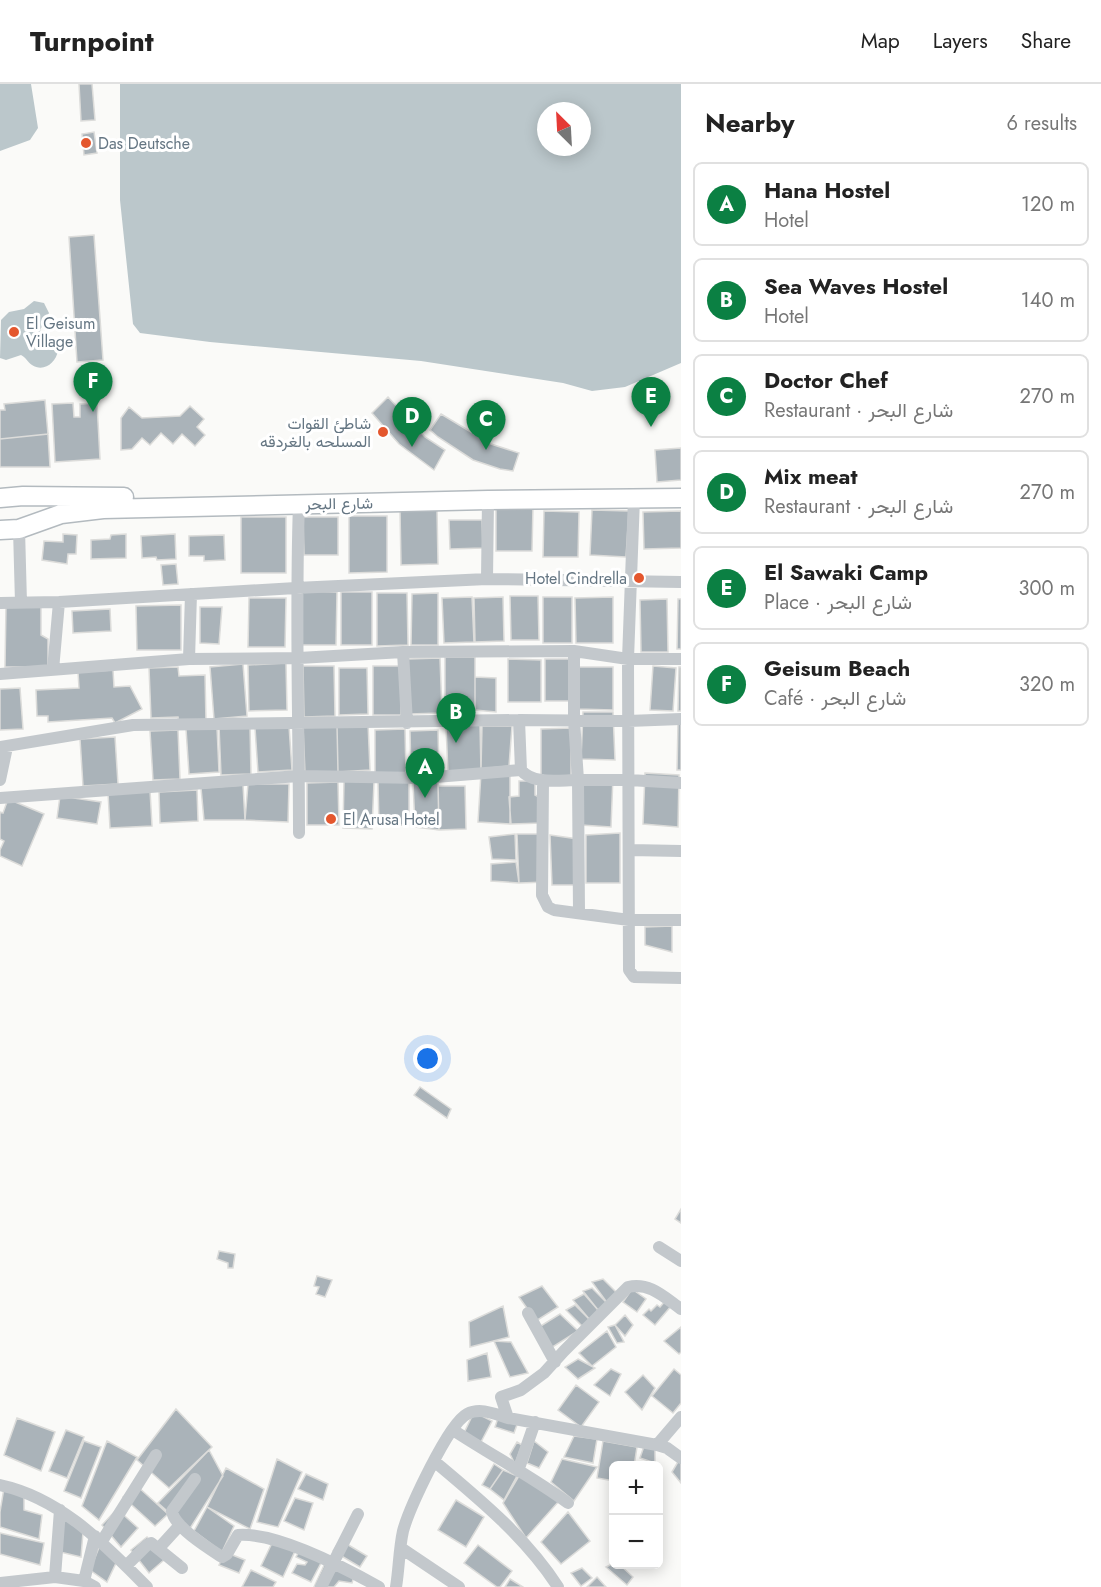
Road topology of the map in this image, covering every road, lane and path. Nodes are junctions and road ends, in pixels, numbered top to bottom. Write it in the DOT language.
graph roads {
  1 [pos="681,486"];
  2 [pos="23,496"];
  3 [pos="0,498"];
  4 [pos="634,498"];
  5 [pos="681,498"];
  6 [pos="488,500"];
  7 [pos="299,504"];
  8 [pos="19,529"];
  9 [pos="0,530"];
  10 [pos="487,579"];
  11 [pos="631,581"];
  12 [pos="681,582"];
  13 [pos="296,588"];
  14 [pos="191,594"];
  15 [pos="59,602"];
  16 [pos="0,603"];
  17 [pos="21,603"];
  18 [pos="574,651"];
  19 [pos="403,652"];
  20 [pos="299,658"];
  21 [pos="189,659"];
  22 [pos="628,659"];
  23 [pos="681,659"];
  24 [pos="53,670"];
  25 [pos="0,674"];
  26 [pos="681,719"];
  27 [pos="519,720"];
  28 [pos="574,720"];
  29 [pos="298,721"];
  30 [pos="628,721"];
  31 [pos="407,723"];
  32 [pos="3,747"];
  33 [pos="521,770"];
  34 [pos="299,776"];
  35 [pos="0,780"];
  36 [pos="543,780"];
  37 [pos="578,780"];
  38 [pos="629,780"];
  39 [pos="681,783"];
  40 [pos="0,798"];
  41 [pos="299,833"];
  42 [pos="630,850"];
  43 [pos="681,851"];
  44 [pos="579,912"];
  45 [pos="629,920"];
  46 [pos="681,920"];
  47 [pos="681,978"];
  48 [pos="659,1247"];
  49 [pos="681,1261"];
  50 [pos="681,1309"];
  51 [pos="528,1313"];
  52 [pos="555,1362"];
  53 [pos="681,1417"];
  54 [pos="508,1418"];
  55 [pos="535,1422"];
  56 [pos="453,1430"];
  57 [pos="657,1445"];
  58 [pos="156,1455"];
  59 [pos="681,1458"];
  60 [pos="434,1461"];
  61 [pos="518,1471"];
  62 [pos="195,1479"];
  63 [pos="0,1485"];
  64 [pos="568,1503"];
  65 [pos="60,1510"];
  66 [pos="358,1514"];
  67 [pos="180,1525"];
  68 [pos="99,1538"];
  69 [pos="159,1548"];
  70 [pos="401,1548"];
  71 [pos="334,1561"];
  72 [pos="126,1566"];
  73 [pos="182,1568"];
  74 [pos="55,1577"];
  75 [pos="0,1583"];
  76 [pos="90,1584"];
  77 [pos="147,1587"];
  78 [pos="321,1587"];
  79 [pos="379,1587"];
  80 [pos="396,1587"];
  81 [pos="459,1587"];
  82 [pos="558,1587"];
  1 -- 2 [label="main road, شارع البحر"];
  2 -- 3 [label="main road, شارع البحر"];
  2 -- 8 [label="main road"];
  4 -- 5 [label="main road, شارع البحر"];
  4 -- 6 [label="main road, شارع البحر"];
  4 -- 11 [label="street"];
  6 -- 7 [label="main road, شارع البحر"];
  6 -- 10 [label="street"];
  7 -- 8 [label="main road, شارع البحر"];
  7 -- 13 [label="street"];
  8 -- 9 [label="main road, شارع البحر"];
  8 -- 17 [label="street"];
  10 -- 11 [label="street"];
  10 -- 13 [label="street"];
  11 -- 12 [label="street"];
  11 -- 22 [label="street"];
  13 -- 14 [label="street"];
  13 -- 20 [label="street"];
  14 -- 15 [label="street"];
  14 -- 21 [label="street"];
  15 -- 17 [label="street"];
  15 -- 24 [label="street"];
  16 -- 17 [label="street"];
  18 -- 19 [label="street"];
  18 -- 22 [label="street"];
  18 -- 28 [label="street"];
  19 -- 20 [label="street"];
  19 -- 31 [label="street"];
  20 -- 21 [label="street"];
  20 -- 29 [label="street"];
  21 -- 24 [label="street"];
  22 -- 23 [label="street"];
  22 -- 30 [label="street"];
  24 -- 25 [label="street"];
  26 -- 30 [label="street"];
  27 -- 28 [label="street"];
  27 -- 31 [label="street"];
  27 -- 33 [label="street"];
  28 -- 30 [label="street"];
  28 -- 37 [label="street"];
  29 -- 31 [label="street"];
  29 -- 32 [label="street"];
  29 -- 34 [label="street"];
  30 -- 38 [label="street"];
  32 -- 35 [label="street"];
  33 -- 34 [label="street"];
  33 -- 36 [label="street"];
  34 -- 40 [label="street"];
  34 -- 41 [label="street"];
  36 -- 37 [label="street"];
  36 -- 44 [label="street"];
  37 -- 38 [label="street"];
  37 -- 44 [label="street"];
  38 -- 39 [label="street"];
  38 -- 42 [label="street"];
  42 -- 43 [label="street"];
  42 -- 45 [label="street"];
  44 -- 45 [label="street"];
  45 -- 46 [label="street"];
  45 -- 47 [label="street"];
  48 -- 49 [label="street"];
  50 -- 52 [label="street"];
  51 -- 52 [label="street"];
  52 -- 54 [label="street"];
  53 -- 57 [label="street"];
  54 -- 55 [label="street"];
  54 -- 56 [label="street"];
  55 -- 57 [label="street"];
  55 -- 61 [label="street"];
  56 -- 60 [label="street"];
  56 -- 61 [label="street"];
  57 -- 59 [label="street"];
  58 -- 68 [label="street"];
  60 -- 70 [label="street"];
  60 -- 82 [label="street"];
  61 -- 64 [label="street"];
  62 -- 67 [label="street"];
  63 -- 65 [label="street"];
  65 -- 68 [label="street"];
  65 -- 74 [label="street"];
  66 -- 71 [label="street"];
  67 -- 69 [label="street"];
  67 -- 71 [label="street"];
  68 -- 72 [label="street"];
  68 -- 76 [label="street"];
  69 -- 72 [label="street"];
  69 -- 73 [label="street"];
  70 -- 80 [label="street"];
  70 -- 81 [label="street"];
  71 -- 78 [label="street"];
  71 -- 79 [label="street"];
  72 -- 77 [label="street"];
  74 -- 75 [label="street"];
  74 -- 76 [label="street"];
}
